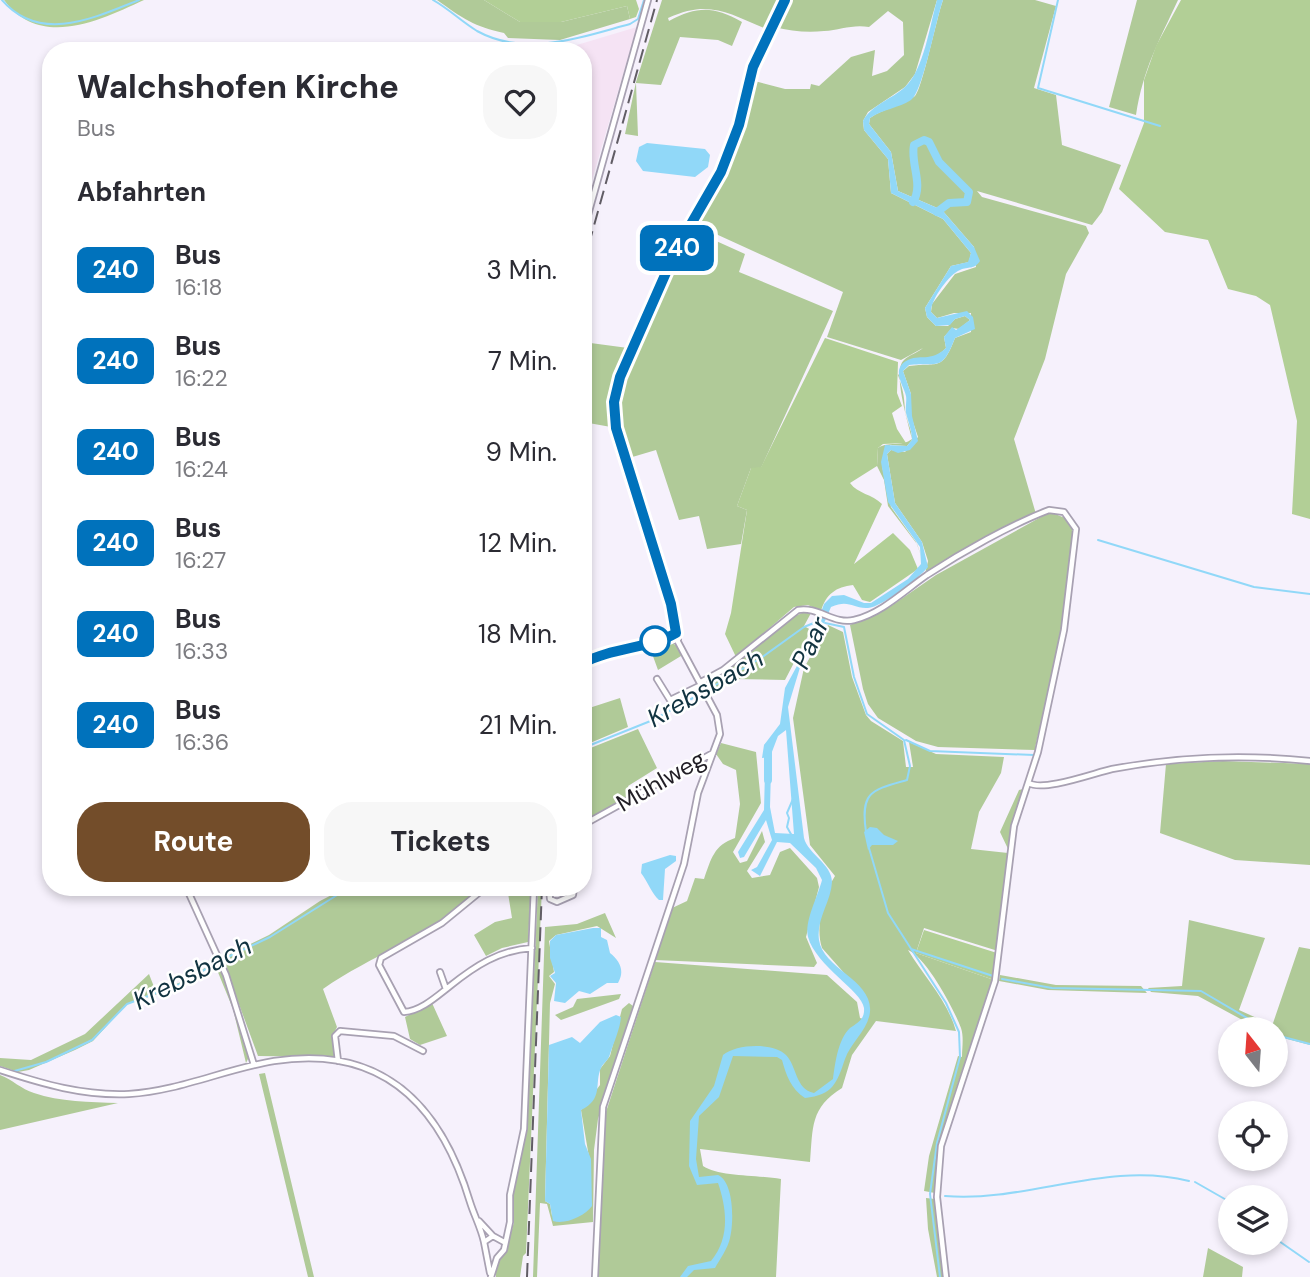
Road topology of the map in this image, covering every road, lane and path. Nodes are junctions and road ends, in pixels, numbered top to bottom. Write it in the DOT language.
graph roads {
  1 [pos="648,0"];
  2 [pos="785,0"];
  3 [pos="592,201"];
  4 [pos="676,633"];
  5 [pos="664,639"];
  6 [pos="678,639"];
  7 [pos="592,659"];
  8 [pos="657,679"];
  9 [pos="702,685"];
  10 [pos="713,752"];
  11 [pos="1310,761"];
  12 [pos="1029,783"];
  13 [pos="592,820"];
  14 [pos="191,896"];
  15 [pos="476,896"];
  16 [pos="534,896"];
  17 [pos="550,896"];
  18 [pos="571,896"];
  19 [pos="532,948"];
  20 [pos="439,972"];
  21 [pos="446,989"];
  22 [pos="423,1051"];
  23 [pos="338,1061"];
  24 [pos="254,1065"];
  25 [pos="0,1070"];
  26 [pos="476,1218"];
  27 [pos="509,1226"];
  28 [pos="495,1236"];
  29 [pos="484,1242"];
  30 [pos="504,1243"];
  31 [pos="488,1256"];
  32 [pos="497,1258"];
  33 [pos="491,1277"];
  34 [pos="595,1277"];
  35 [pos="946,1277"];
  1 -- 3 [label="street"];
  2 -- 4 [label="street, Mühlweg"];
  4 -- 5 [label="street"];
  4 -- 6 [label="street, Mühlweg"];
  5 -- 6 [label="street"];
  5 -- 7 [label="street"];
  6 -- 9 [label="street, Mühlweg"];
  8 -- 9 [label="street"];
  9 -- 10 [label="street, Mühlweg"];
  9 -- 12 [label="street"];
  10 -- 13 [label="street, Mühlweg"];
  10 -- 34 [label="street"];
  11 -- 12 [label="street"];
  12 -- 35 [label="street"];
  14 -- 24 [label="street"];
  15 -- 21 [label="street"];
  16 -- 19 [label="street"];
  17 -- 18 [label="street"];
  19 -- 21 [label="street"];
  19 -- 27 [label="street"];
  20 -- 21 [label="street"];
  22 -- 23 [label="street"];
  23 -- 24 [label="street"];
  23 -- 26 [label="street"];
  24 -- 25 [label="street"];
  26 -- 28 [label="street"];
  26 -- 29 [label="street"];
  27 -- 28 [label="street"];
  27 -- 30 [label="street"];
  28 -- 29 [label="street"];
  28 -- 30 [label="street"];
  29 -- 31 [label="street"];
  30 -- 32 [label="street"];
  31 -- 32 [label="street"];
  31 -- 33 [label="street"];
  32 -- 33 [label="street"];
}
